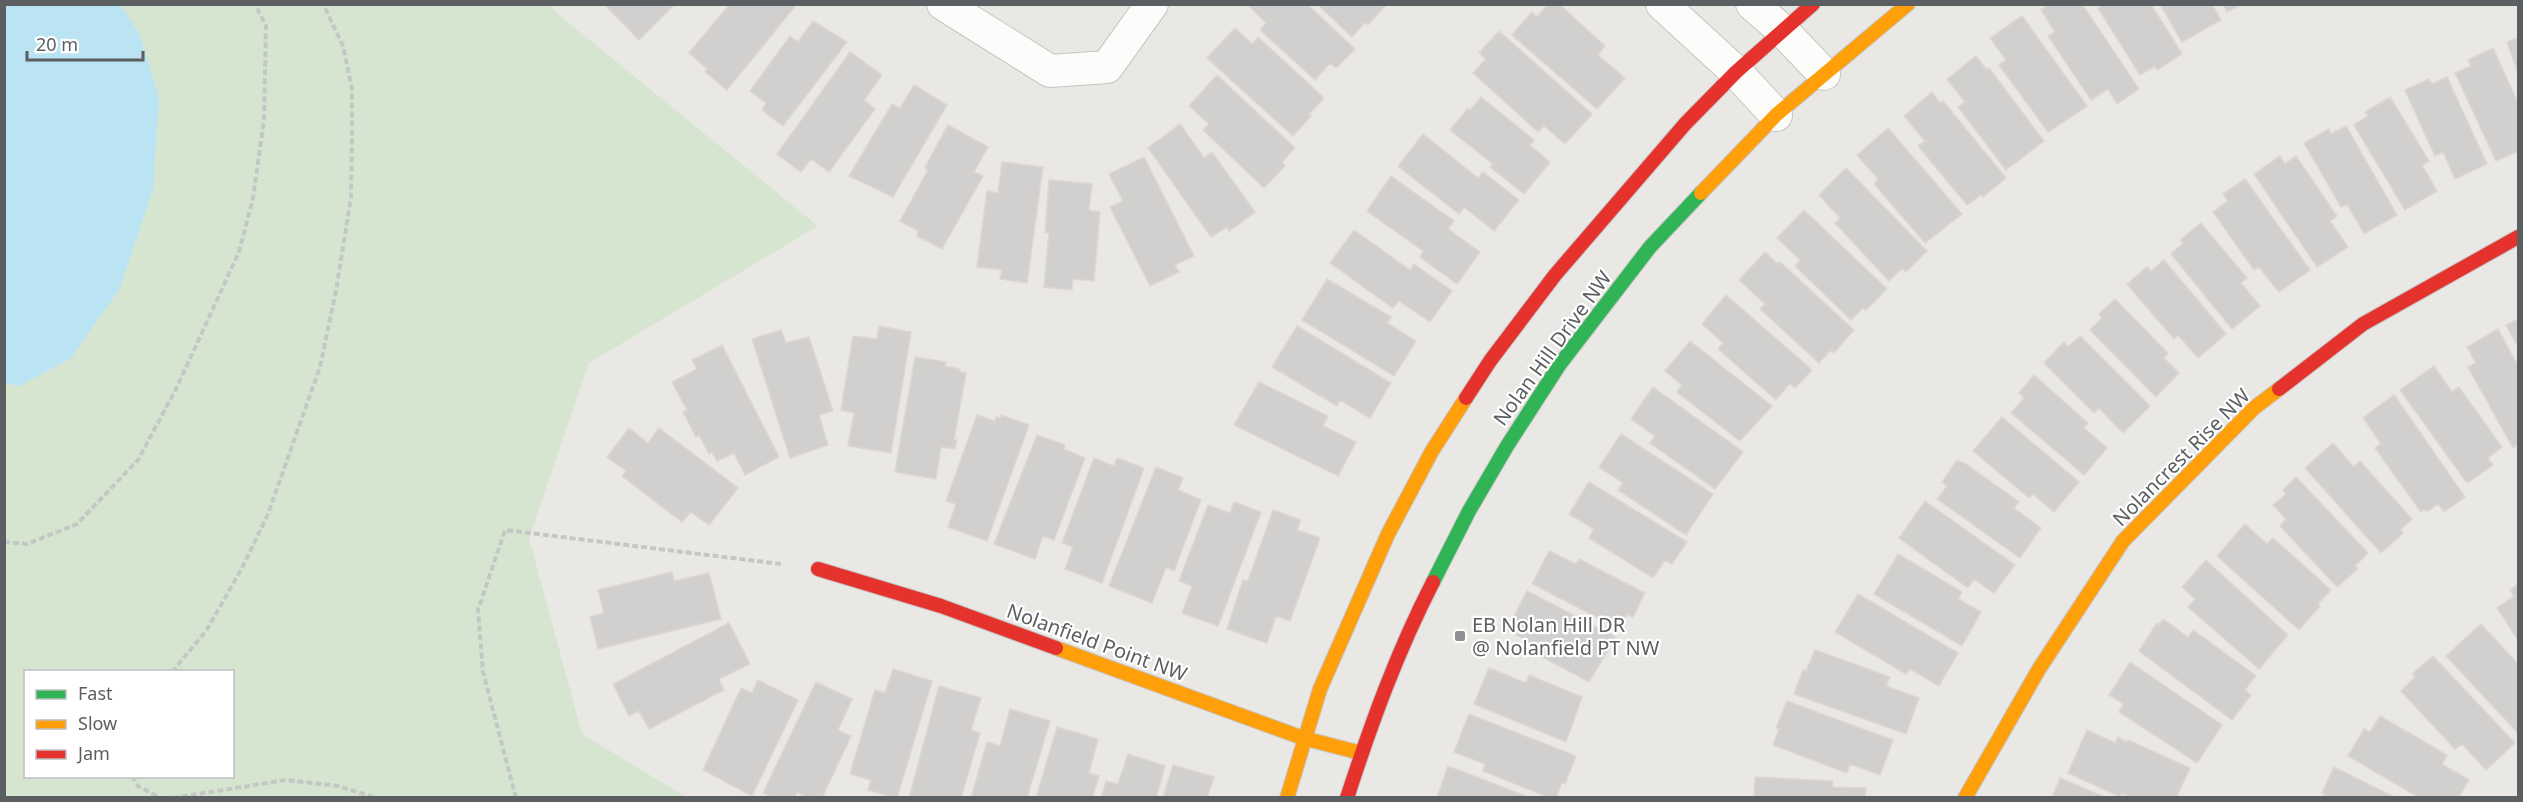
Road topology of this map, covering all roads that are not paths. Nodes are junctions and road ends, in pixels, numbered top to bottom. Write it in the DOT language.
graph roads {
  1 [pos="943,4"];
  2 [pos="1152,4"];
  3 [pos="1662,4"];
  4 [pos="1752,4"];
  5 [pos="1813,4"];
  6 [pos="1908,4"];
  7 [pos="1783,31"];
  8 [pos="1736,72"];
  9 [pos="1824,74"];
  10 [pos="1776,115"];
  11 [pos="2518,237"];
  12 [pos="818,569"];
  13 [pos="1303,738"];
  14 [pos="1361,753"];
  15 [pos="1287,798"];
  16 [pos="1347,798"];
  17 [pos="1965,798"];
  1 -- 2 [label="street"];
  3 -- 8 [label="street"];
  4 -- 7 [label="street"];
  5 -- 7 [label="street, Nolan Hill Drive NW"];
  6 -- 9 [label="street, Nolan Hill Drive NW"];
  7 -- 8 [label="street, Nolan Hill Drive NW"];
  7 -- 9 [label="street"];
  8 -- 10 [label="street"];
  8 -- 13 [label="street, Nolan Hill Drive NW"];
  9 -- 10 [label="street, Nolan Hill Drive NW"];
  10 -- 14 [label="street, Nolan Hill Drive NW"];
  11 -- 17 [label="street, Nolancrest Rise NW"];
  12 -- 13 [label="street, Nolanfield Point NW"];
  13 -- 14 [label="street, Nolanfield Point NW"];
  13 -- 15 [label="street, Nolan Hill Drive NW"];
  14 -- 16 [label="street, Nolan Hill Drive NW"];
}
